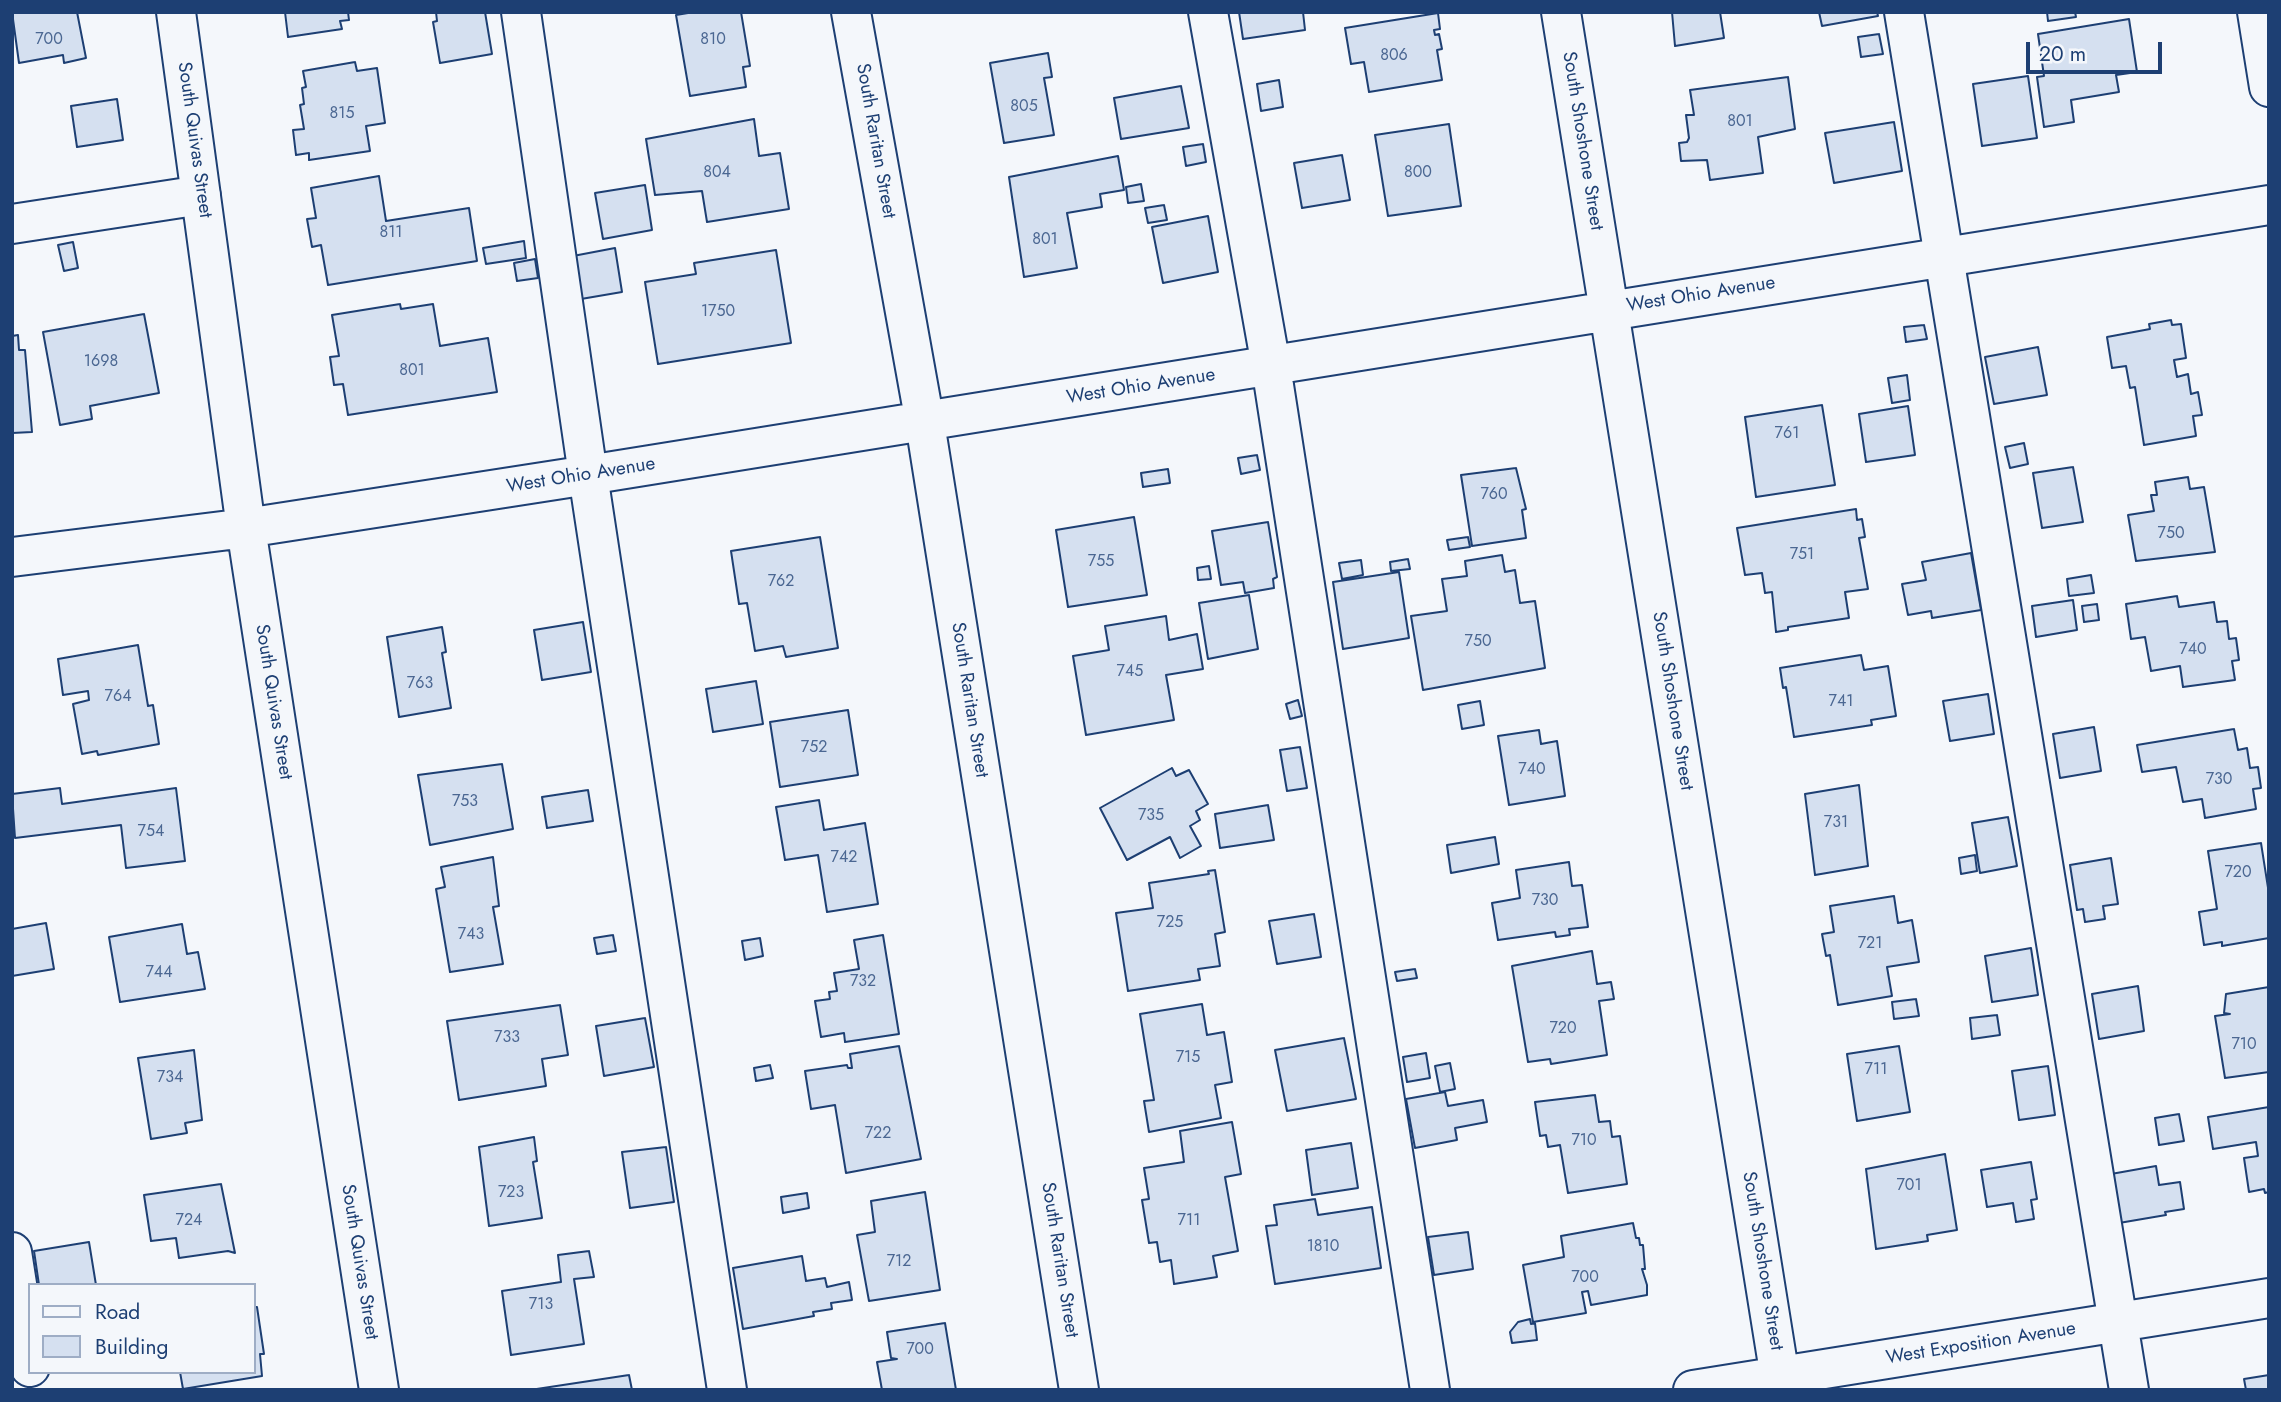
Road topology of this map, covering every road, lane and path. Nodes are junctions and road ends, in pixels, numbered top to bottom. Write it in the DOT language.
graph roads {
  1 [pos="176,12"];
  2 [pos="522,12"];
  3 [pos="851,12"];
  4 [pos="1208,12"];
  5 [pos="1560,12"];
  6 [pos="1904,12"];
  7 [pos="2257,12"];
  8 [pos="2269,87"];
  9 [pos="201,195"];
  10 [pos="2269,205"];
  11 [pos="12,224"];
  12 [pos="1943,257"];
  13 [pos="1610,310"];
  14 [pos="1271,366"];
  15 [pos="925,423"];
  16 [pos="588,475"];
  17 [pos="246,528"];
  18 [pos="12,557"];
  19 [pos="12,1252"];
  20 [pos="2269,1298"];
  21 [pos="2118,1322"];
  22 [pos="28,1357"];
  23 [pos="1781,1383"];
  24 [pos="379,1390"];
  25 [pos="727,1390"];
  26 [pos="1079,1390"];
  27 [pos="1430,1390"];
  28 [pos="1693,1390"];
  29 [pos="2129,1390"];
  1 -- 9 [label="street, South Quivas Street"];
  2 -- 16 [label="street"];
  3 -- 15 [label="street, South Raritan Street"];
  4 -- 14 [label="street"];
  5 -- 13 [label="street, South Shoshone Street"];
  6 -- 12 [label="street"];
  7 -- 8 [label="street"];
  9 -- 11 [label="street"];
  9 -- 17 [label="street, South Quivas Street"];
  10 -- 12 [label="street, West Ohio Avenue"];
  12 -- 13 [label="street, West Ohio Avenue"];
  12 -- 21 [label="street"];
  13 -- 14 [label="street, West Ohio Avenue"];
  13 -- 23 [label="street, South Shoshone Street"];
  14 -- 15 [label="street, West Ohio Avenue"];
  14 -- 27 [label="street"];
  15 -- 16 [label="street, West Ohio Avenue"];
  15 -- 26 [label="street, South Raritan Street"];
  16 -- 17 [label="street, West Ohio Avenue"];
  16 -- 25 [label="street"];
  17 -- 18 [label="street, West Ohio Avenue"];
  17 -- 24 [label="street, South Quivas Street"];
  19 -- 22 [label="street"];
  20 -- 21 [label="street, West Exposition Avenue"];
  21 -- 23 [label="street, West Exposition Avenue"];
  21 -- 29 [label="street"];
  23 -- 28 [label="street, West Exposition Avenue"];
}
